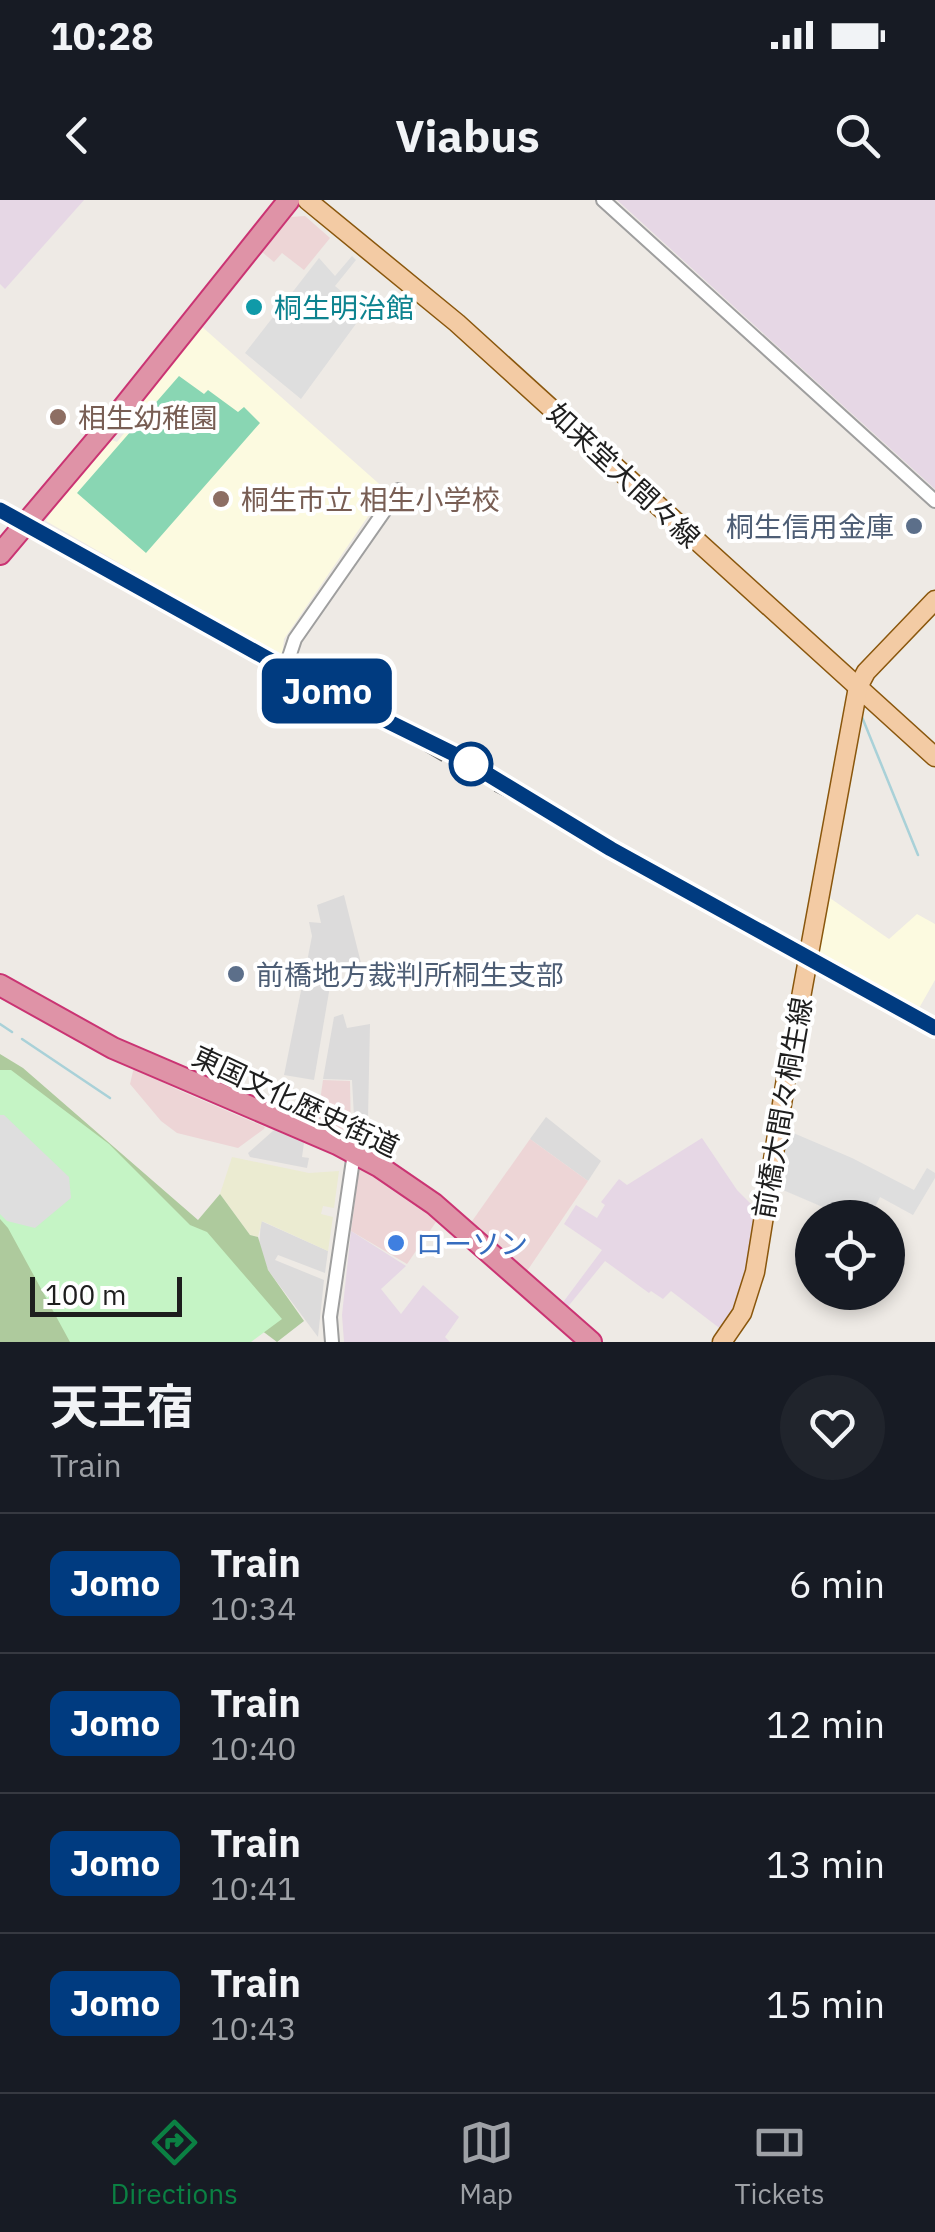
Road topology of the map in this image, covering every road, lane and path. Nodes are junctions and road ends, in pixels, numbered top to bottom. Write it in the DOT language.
graph roads {
  1 [pos="289,200"];
  2 [pos="307,200"];
  3 [pos="602,200"];
  4 [pos="398,490"];
  5 [pos="935,501"];
  6 [pos="0,554"];
  7 [pos="935,600"];
  8 [pos="289,670"];
  9 [pos="858,687"];
  10 [pos="935,757"];
  11 [pos="0,986"];
  12 [pos="354,1152"];
  13 [pos="332,1342"];
  14 [pos="591,1342"];
  15 [pos="722,1342"];
  1 -- 6 [label="highway"];
  2 -- 9 [label="main road, 如来堂大間々線"];
  3 -- 5 [label="street"];
  4 -- 8 [label="street"];
  7 -- 9 [label="main road, 前橋大間々桐生線"];
  9 -- 10 [label="main road, 如来堂大間々線"];
  9 -- 15 [label="main road, 前橋大間々桐生線"];
  11 -- 12 [label="highway, 東国文化歴史街道"];
  12 -- 13 [label="street"];
  12 -- 14 [label="highway, 東国文化歴史街道"];
}
